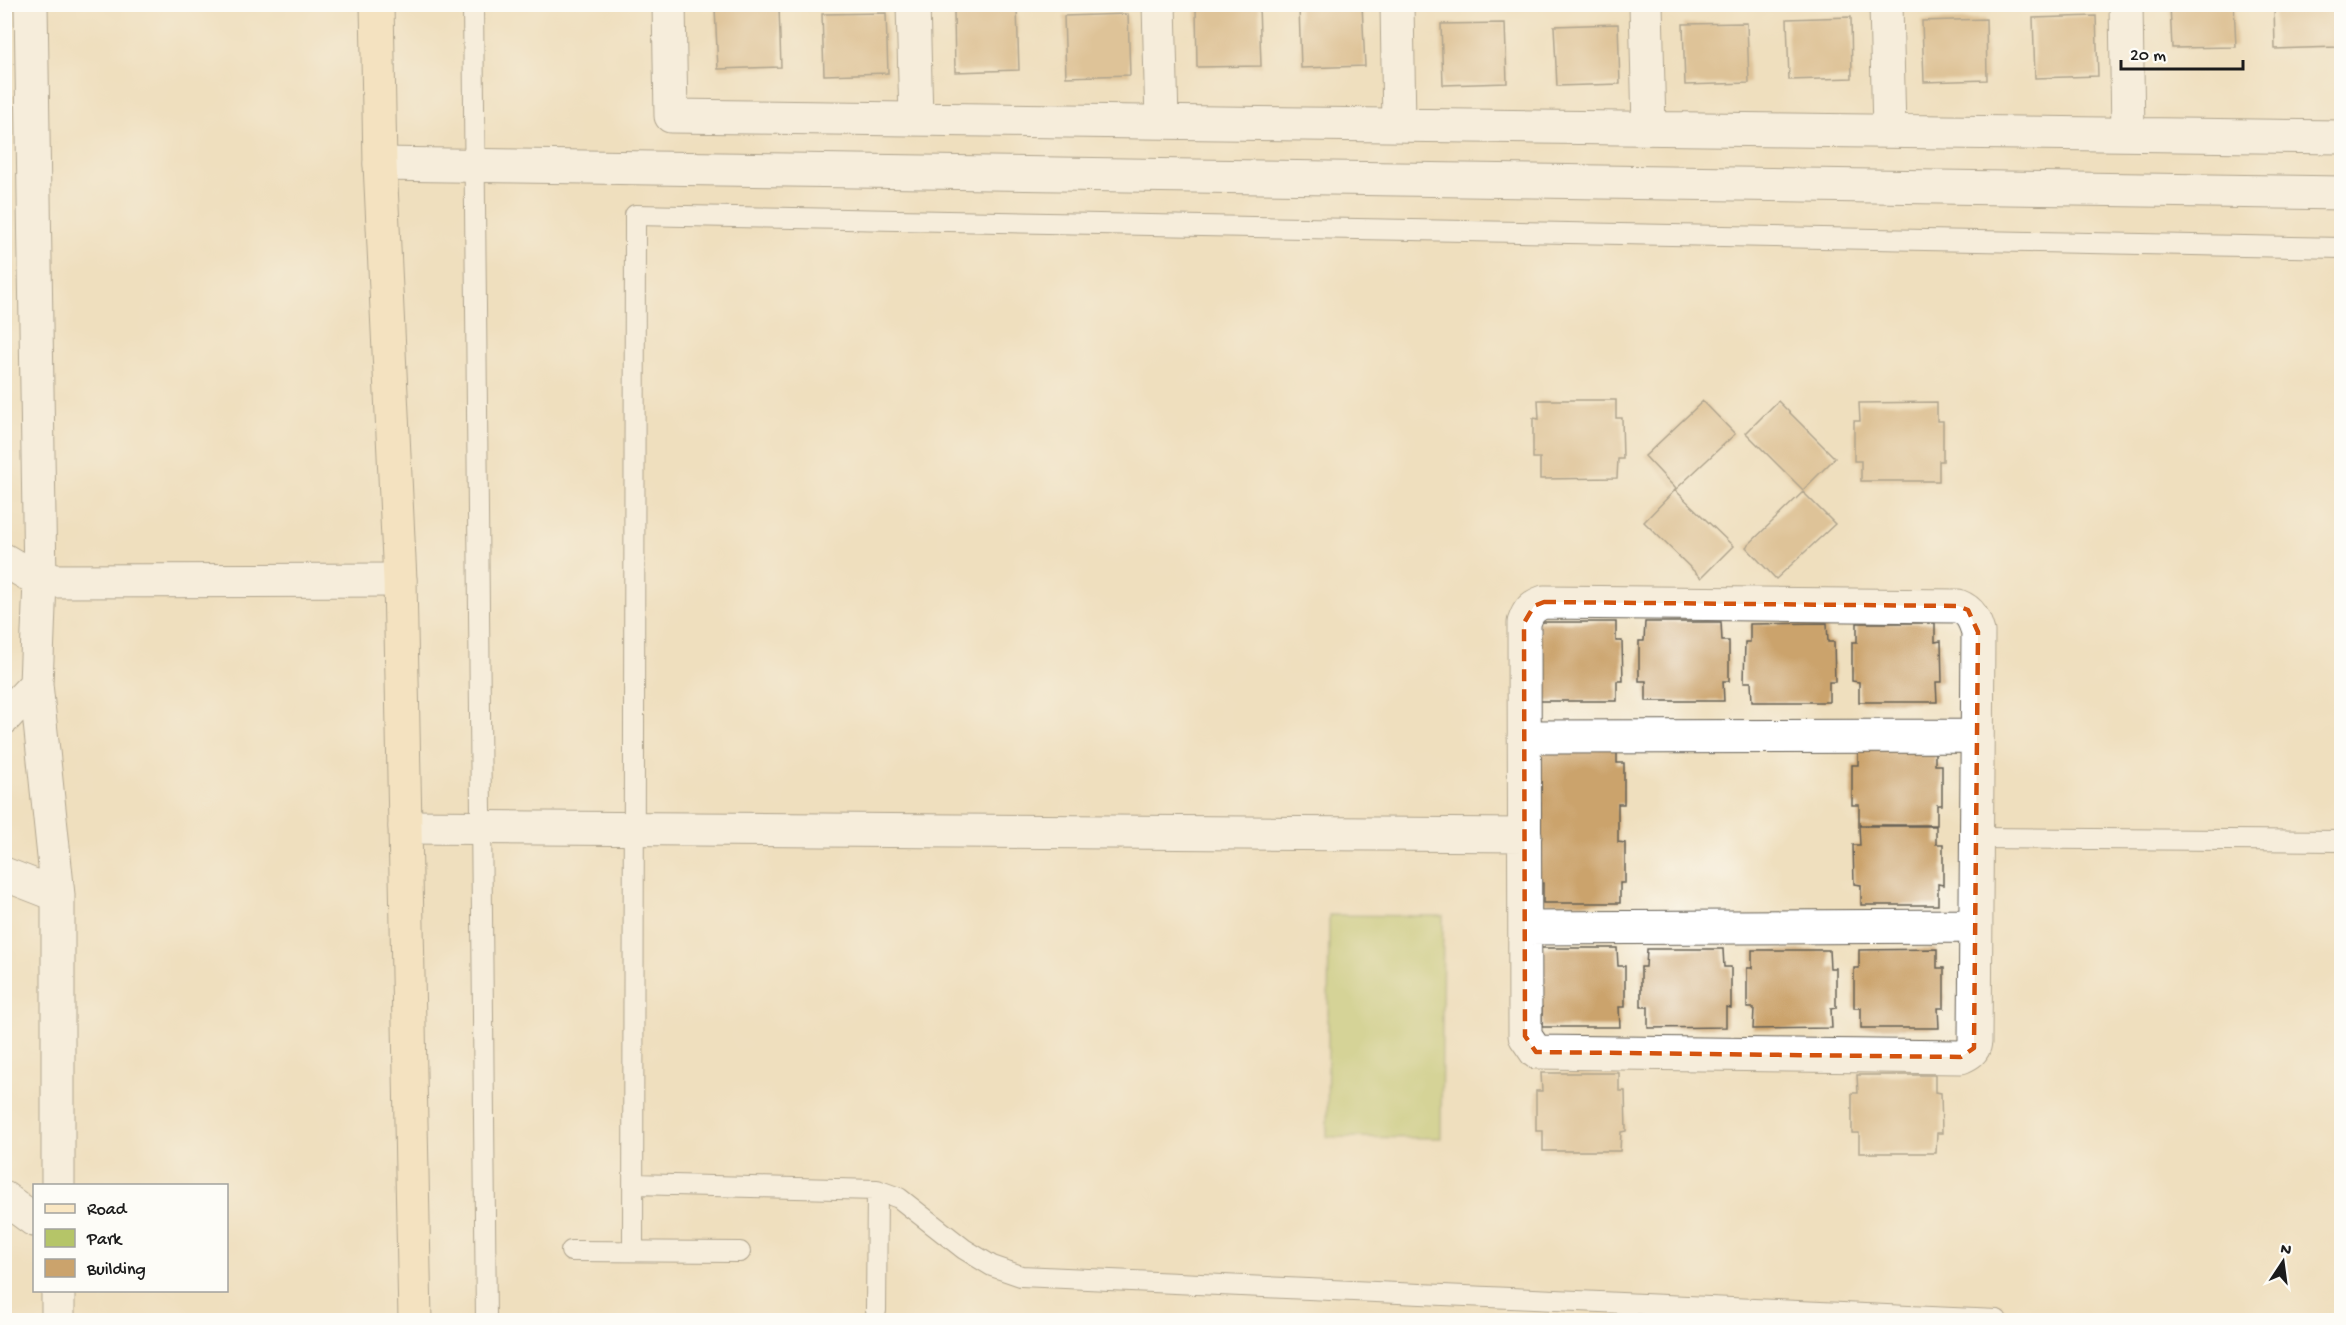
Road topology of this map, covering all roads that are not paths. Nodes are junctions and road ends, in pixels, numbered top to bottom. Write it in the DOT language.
graph roads {
  1 [pos="31,4"];
  2 [pos="377,4"];
  3 [pos="473,4"];
  4 [pos="669,4"];
  5 [pos="914,4"];
  6 [pos="1159,4"];
  7 [pos="1397,4"];
  8 [pos="1646,4"];
  9 [pos="1886,4"];
  10 [pos="2126,4"];
  11 [pos="916,119"];
  12 [pos="1162,122"];
  13 [pos="1399,125"];
  14 [pos="1649,128"];
  15 [pos="1889,131"];
  16 [pos="2128,134"];
  17 [pos="2342,137"];
  18 [pos="380,164"];
  19 [pos="475,166"];
  20 [pos="2342,193"];
  21 [pos="2342,248"];
  22 [pos="4,560"];
  23 [pos="400,580"];
  24 [pos="40,581"];
  25 [pos="36,684"];
  26 [pos="4,718"];
  27 [pos="1977,736"];
  28 [pos="1524,737"];
  29 [pos="405,827"];
  30 [pos="482,828"];
  31 [pos="635,829"];
  32 [pos="1525,835"];
  33 [pos="1977,838"];
  34 [pos="2342,841"];
  35 [pos="4,874"];
  36 [pos="58,895"];
  37 [pos="1976,926"];
  38 [pos="1525,928"];
  39 [pos="58,1184"];
  40 [pos="634,1184"];
  41 [pos="877,1190"];
  42 [pos="4,1198"];
  43 [pos="33,1219"];
  44 [pos="571,1251"];
  45 [pos="633,1251"];
  46 [pos="740,1252"];
  47 [pos="58,1292"];
  48 [pos="876,1311"];
  49 [pos="58,1320"];
  50 [pos="415,1320"];
  51 [pos="486,1320"];
  52 [pos="1997,1320"];
  1 -- 24 [label="street"];
  2 -- 18 [label="street"];
  3 -- 19 [label="lane"];
  4 -- 11 [label="street"];
  5 -- 11 [label="street"];
  6 -- 12 [label="street"];
  7 -- 13 [label="street"];
  8 -- 14 [label="street"];
  9 -- 15 [label="street"];
  10 -- 16 [label="street"];
  11 -- 12 [label="street"];
  12 -- 13 [label="street"];
  13 -- 14 [label="street"];
  14 -- 15 [label="street"];
  15 -- 16 [label="street"];
  16 -- 17 [label="street"];
  18 -- 19 [label="street"];
  18 -- 23 [label="street"];
  19 -- 20 [label="street"];
  19 -- 30 [label="lane"];
  21 -- 31 [label="lane"];
  22 -- 24 [label="street"];
  23 -- 24 [label="street"];
  23 -- 29 [label="street"];
  24 -- 25 [label="street"];
  25 -- 26 [label="street"];
  25 -- 36 [label="street"];
  27 -- 28 [label="street"];
  27 -- 28 [label="street"];
  27 -- 33 [label="street"];
  28 -- 32 [label="street"];
  29 -- 30 [label="street"];
  29 -- 50 [label="street"];
  30 -- 31 [label="street"];
  30 -- 51 [label="lane"];
  31 -- 32 [label="street"];
  31 -- 40 [label="lane"];
  32 -- 38 [label="street"];
  33 -- 34 [label="lane"];
  33 -- 37 [label="street"];
  35 -- 36 [label="street"];
  36 -- 39 [label="street"];
  37 -- 38 [label="street"];
  37 -- 38 [label="street"];
  40 -- 41 [label="lane"];
  40 -- 45 [label="lane"];
  41 -- 48 [label="lane"];
  41 -- 52 [label="lane"];
  42 -- 43 [label="street"];
  44 -- 45 [label="lane"];
  45 -- 46 [label="lane"];
  47 -- 49 [label="street"];
}
